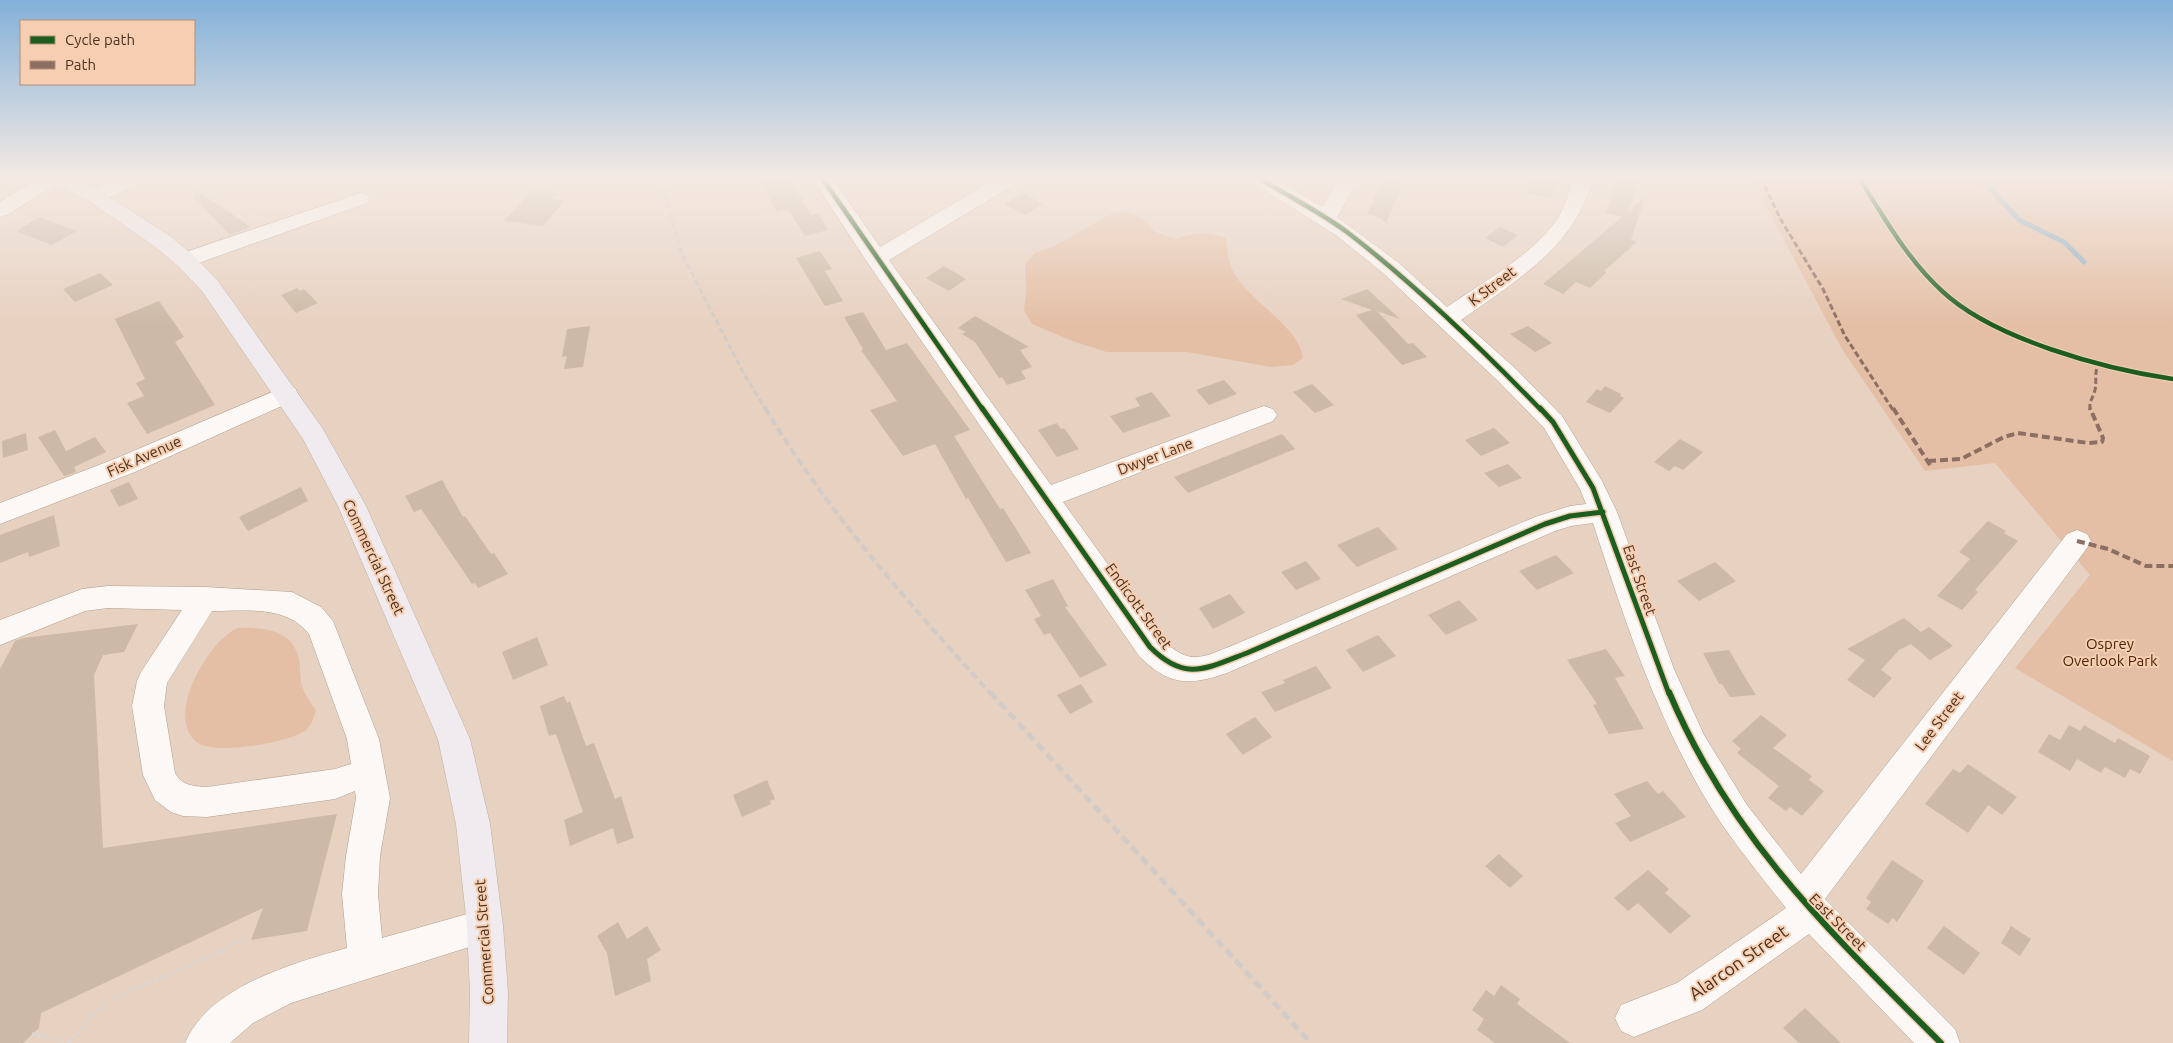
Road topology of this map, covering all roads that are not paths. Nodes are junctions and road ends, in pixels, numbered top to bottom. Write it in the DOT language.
graph roads {
  1 [pos="141,227"];
  2 [pos="281,227"];
  3 [pos="854,227"];
  4 [pos="930,227"];
  5 [pos="1337,227"];
  6 [pos="1559,227"];
  7 [pos="876,259"];
  8 [pos="185,260"];
  9 [pos="1448,318"];
  10 [pos="286,394"];
  11 [pos="1264,415"];
  12 [pos="1047,497"];
  13 [pos="1604,512"];
  14 [pos="0,514"];
  15 [pos="2077,541"];
  16 [pos="205,598"];
  17 [pos="0,633"];
  18 [pos="369,772"];
  19 [pos="1806,907"];
  20 [pos="485,926"];
  21 [pos="366,961"];
  22 [pos="1634,1018"];
  23 [pos="204,1043"];
  24 [pos="488,1043"];
  25 [pos="1941,1043"];
  1 -- 8 [label="main road, Commercial Street"];
  2 -- 8 [label="street"];
  3 -- 7 [label="street, Endicott Street"];
  4 -- 7 [label="street"];
  5 -- 9 [label="street, East Street"];
  6 -- 9 [label="street, K Street"];
  7 -- 12 [label="street, Endicott Street"];
  8 -- 10 [label="main road, Commercial Street"];
  9 -- 13 [label="street, East Street"];
  10 -- 14 [label="street, Fisk Avenue"];
  10 -- 20 [label="main road, Commercial Street"];
  11 -- 12 [label="street, Dwyer Lane"];
  12 -- 13 [label="street, Endicott Street"];
  13 -- 19 [label="street, East Street"];
  15 -- 19 [label="street, Lee Street"];
  16 -- 17 [label="street"];
  16 -- 18 [label="street"];
  16 -- 18 [label="street"];
  18 -- 21 [label="street"];
  19 -- 22 [label="street, Alarcon Street"];
  19 -- 25 [label="street, East Street"];
  20 -- 21 [label="street"];
  20 -- 24 [label="main road, Commercial Street"];
  21 -- 23 [label="street"];
}
